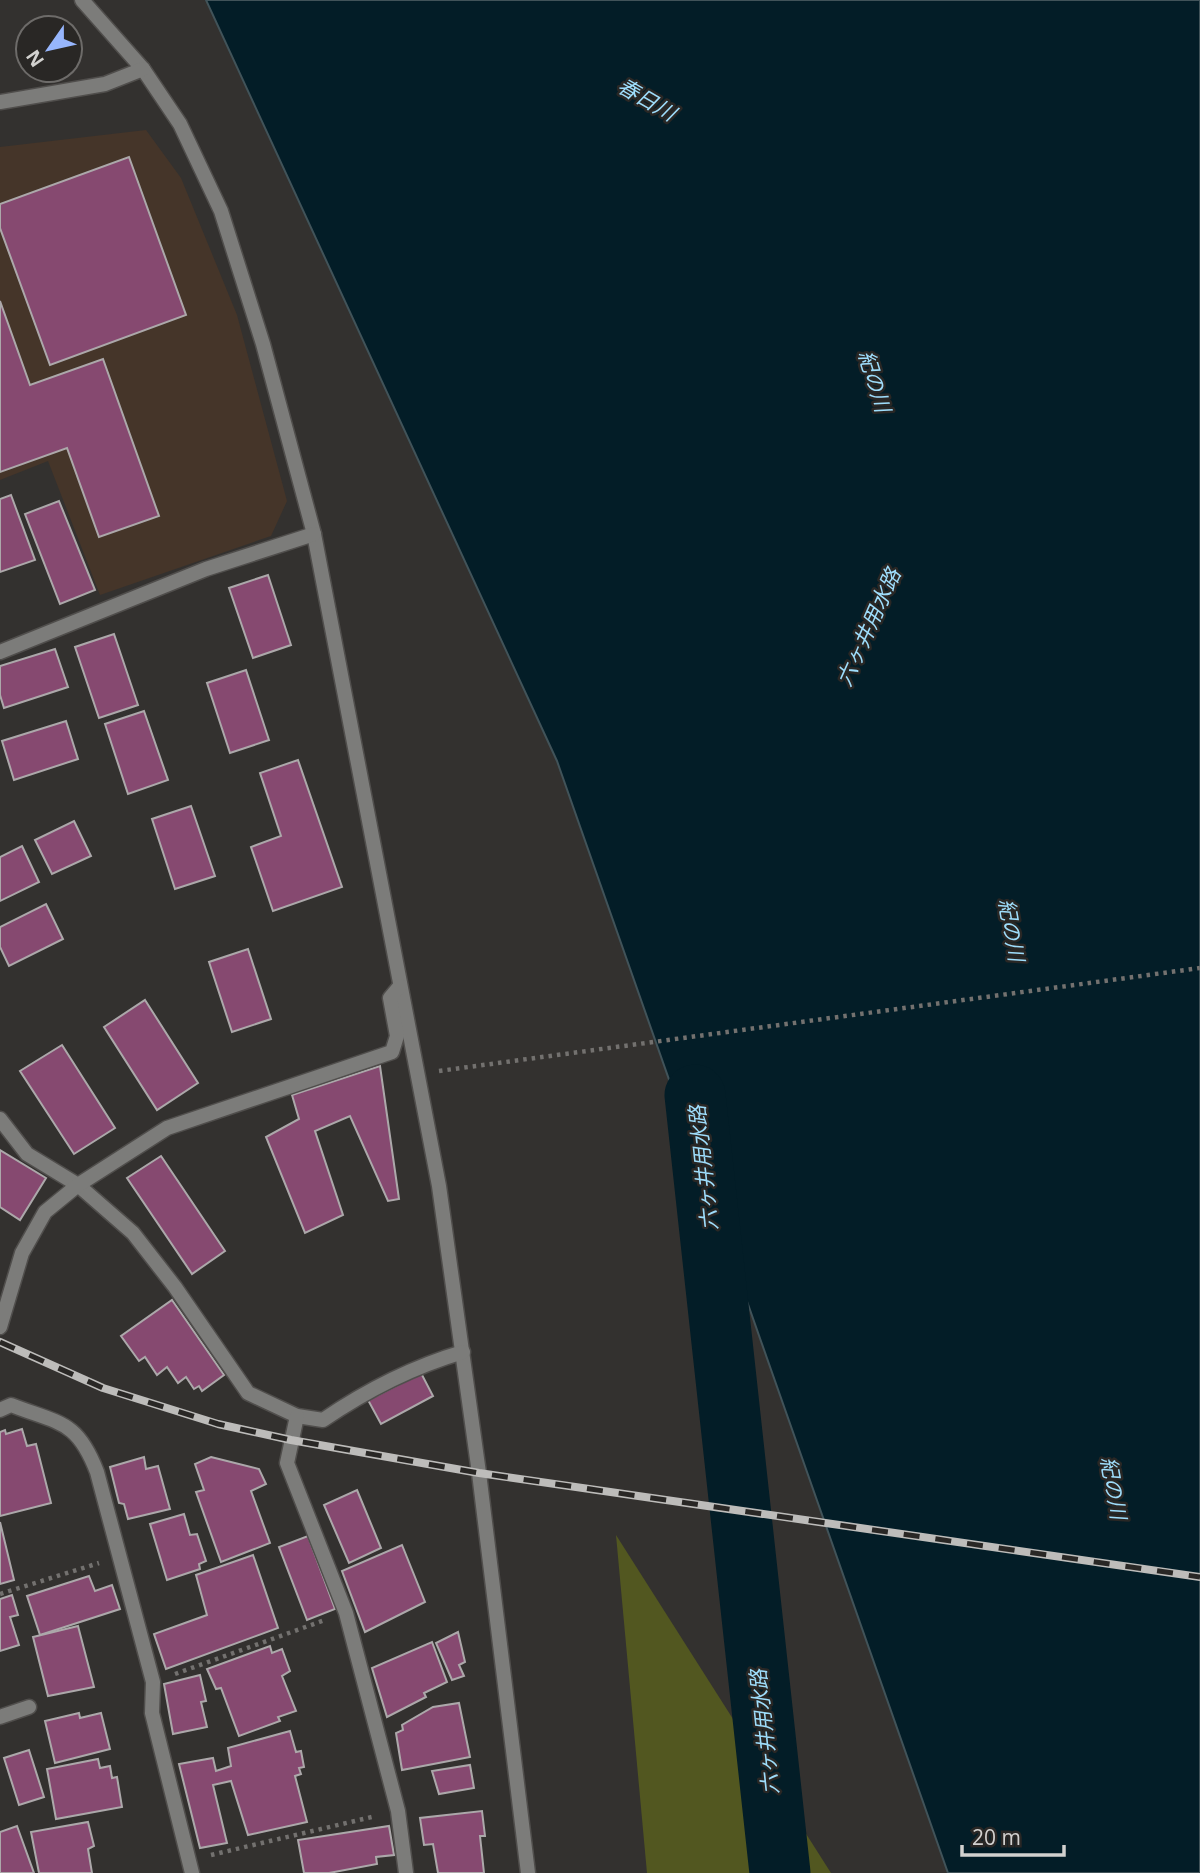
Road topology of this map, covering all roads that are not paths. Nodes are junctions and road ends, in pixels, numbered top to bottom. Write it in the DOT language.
graph roads {
  1 [pos="82,0"];
  2 [pos="143,69"];
  3 [pos="0,102"];
  4 [pos="314,534"];
  5 [pos="0,652"];
  6 [pos="400,986"];
  7 [pos="0,1119"];
  8 [pos="78,1185"];
  9 [pos="0,1327"];
  10 [pos="463,1352"];
  11 [pos="0,1410"];
  12 [pos="297,1416"];
  13 [pos="29,1707"];
  14 [pos="0,1717"];
  15 [pos="190,1866"];
  16 [pos="405,1873"];
  17 [pos="528,1873"];
  1 -- 2 [label="street"];
  2 -- 3 [label="street"];
  2 -- 4 [label="street"];
  4 -- 5 [label="street"];
  4 -- 6 [label="street"];
  6 -- 8 [label="street"];
  6 -- 10 [label="street"];
  7 -- 8 [label="street"];
  8 -- 9 [label="street"];
  8 -- 12 [label="street"];
  10 -- 12 [label="street"];
  10 -- 17 [label="street"];
  11 -- 15 [label="street"];
  12 -- 16 [label="street"];
  13 -- 14 [label="street"];
}
